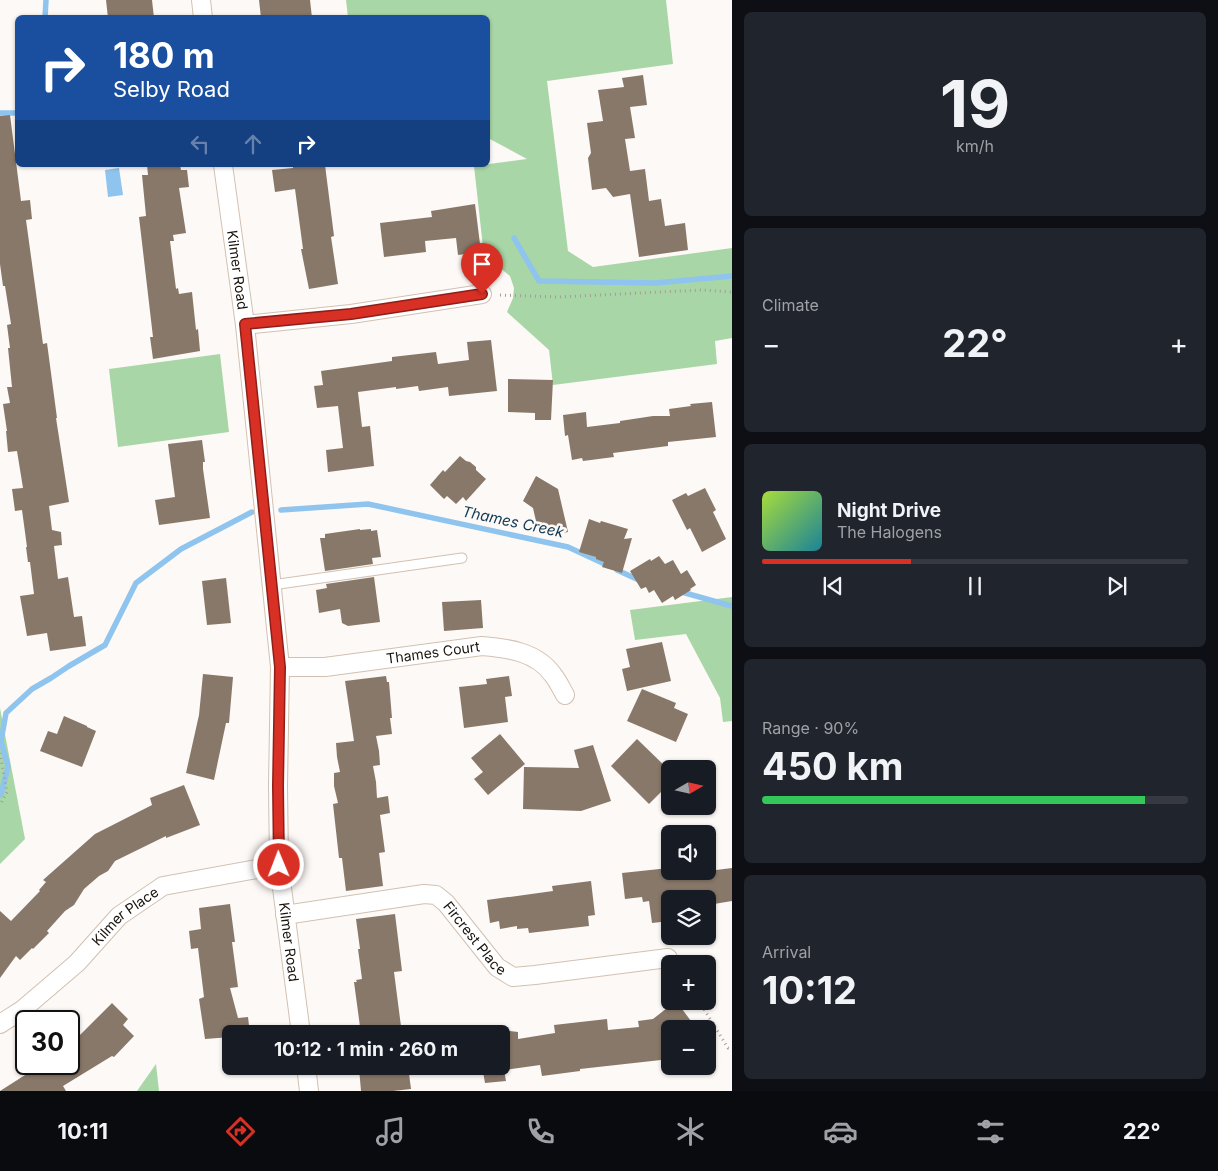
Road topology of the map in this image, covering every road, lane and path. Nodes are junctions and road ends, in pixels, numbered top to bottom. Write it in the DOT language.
graph roads {
  1 [pos="201,0"];
  2 [pos="204,15"];
  3 [pos="224,167"];
  4 [pos="732,292"];
  5 [pos="482,294"];
  6 [pos="245,324"];
  7 [pos="462,558"];
  8 [pos="272,585"];
  9 [pos="280,667"];
  10 [pos="565,695"];
  11 [pos="0,753"];
  12 [pos="0,805"];
  13 [pos="279,865"];
  14 [pos="285,915"];
  15 [pos="661,959"];
  16 [pos="705,1010"];
  17 [pos="0,1024"];
  18 [pos="300,1025"];
  19 [pos="732,1049"];
  20 [pos="307,1075"];
  21 [pos="309,1091"];
  1 -- 2 [label="street"];
  3 -- 6 [label="street, Kilmer Road"];
  4 -- 5 [label="path"];
  5 -- 6 [label="street"];
  6 -- 8 [label="street, Kilmer Road"];
  7 -- 8 [label="lane"];
  8 -- 9 [label="street, Kilmer Road"];
  9 -- 10 [label="street, Thames Court"];
  9 -- 13 [label="street, Kilmer Road"];
  11 -- 12 [label="path"];
  13 -- 14 [label="street, Kilmer Road"];
  13 -- 17 [label="street, Kilmer Place"];
  14 -- 15 [label="street, Fircrest Place"];
  14 -- 18 [label="street, Kilmer Road"];
  16 -- 19 [label="path"];
  20 -- 21 [label="street"];
}
